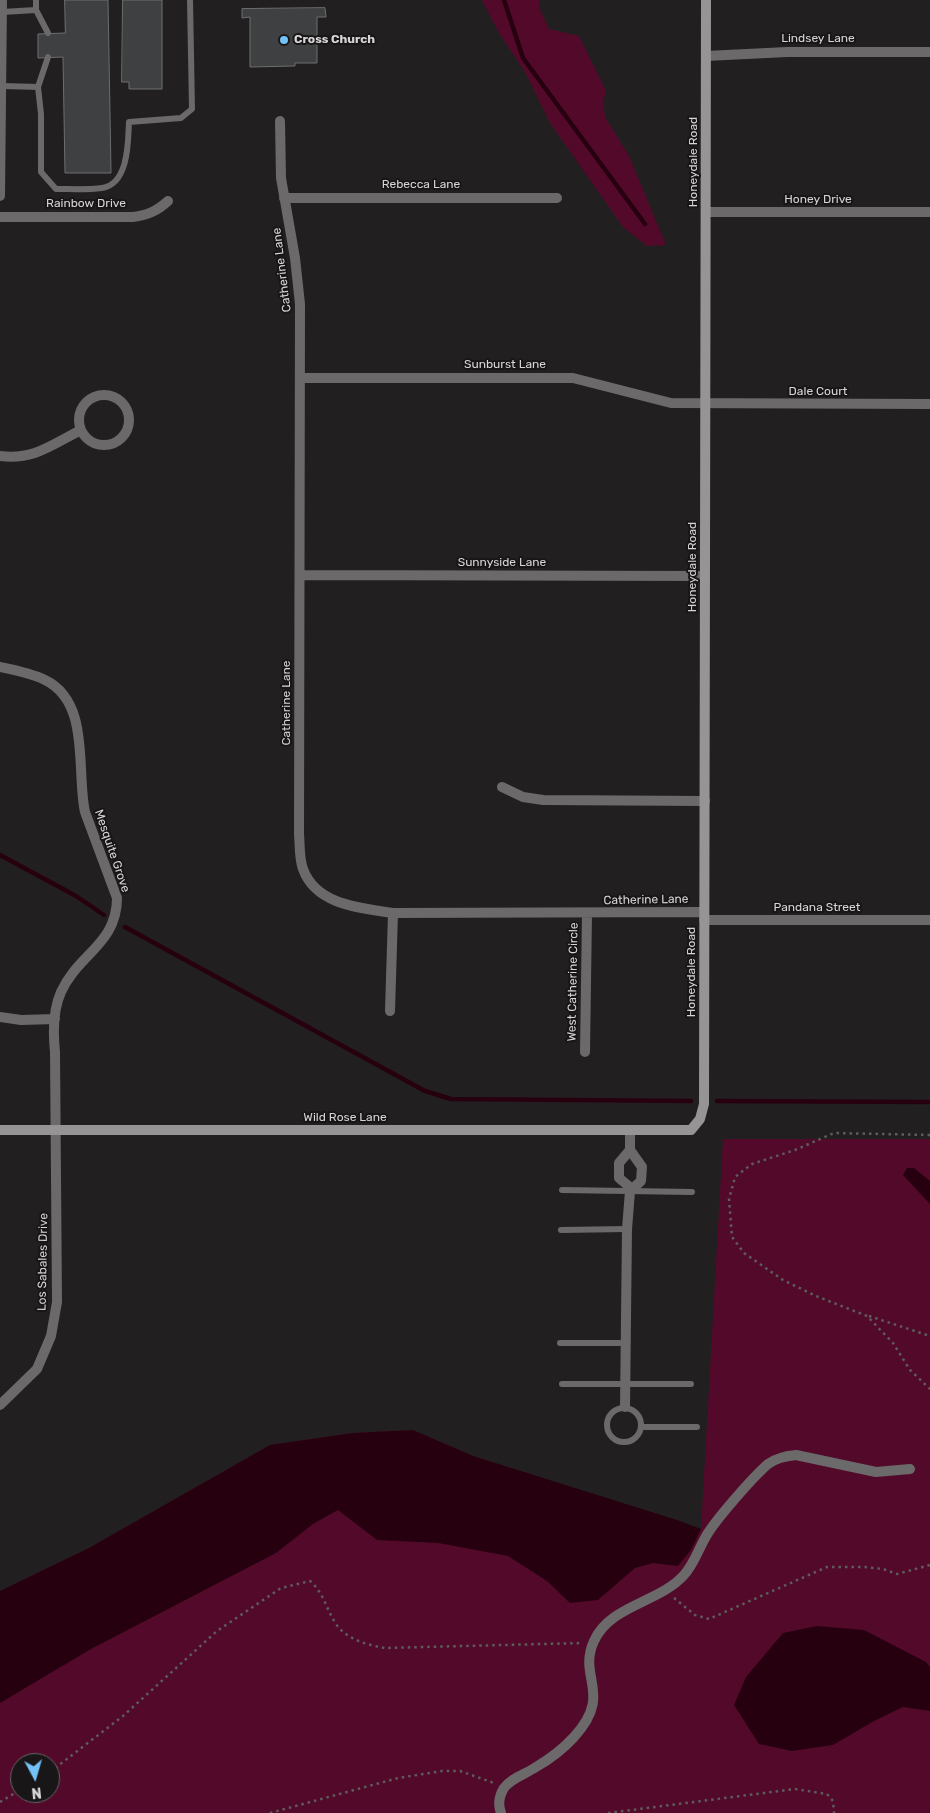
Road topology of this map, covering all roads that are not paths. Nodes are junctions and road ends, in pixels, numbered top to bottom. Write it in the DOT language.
graph roads {
  1 [pos="2,0"];
  2 [pos="36,0"];
  3 [pos="190,0"];
  4 [pos="706,0"];
  5 [pos="36,10"];
  6 [pos="2,12"];
  7 [pos="48,33"];
  8 [pos="930,52"];
  9 [pos="706,56"];
  10 [pos="48,57"];
  11 [pos="3,86"];
  12 [pos="38,87"];
  13 [pos="280,121"];
  14 [pos="0,196"];
  15 [pos="284,198"];
  16 [pos="557,198"];
  17 [pos="168,201"];
  18 [pos="706,212"];
  19 [pos="930,212"];
  20 [pos="0,217"];
  21 [pos="300,378"];
  22 [pos="706,404"];
  23 [pos="930,404"];
  24 [pos="80,430"];
  25 [pos="0,456"];
  26 [pos="300,575"];
  27 [pos="705,576"];
  28 [pos="0,667"];
  29 [pos="502,787"];
  30 [pos="705,801"];
  31 [pos="393,913"];
  32 [pos="587,914"];
  33 [pos="704,916"];
  34 [pos="930,920"];
  35 [pos="390,1011"];
  36 [pos="0,1017"];
  37 [pos="56,1019"];
  38 [pos="585,1052"];
  39 [pos="0,1130"];
  40 [pos="55,1130"];
  41 [pos="630,1130"];
  42 [pos="691,1130"];
  43 [pos="630,1150"];
  44 [pos="630,1189"];
  45 [pos="562,1190"];
  46 [pos="692,1192"];
  47 [pos="627,1229"];
  48 [pos="561,1230"];
  49 [pos="560,1343"];
  50 [pos="626,1343"];
  51 [pos="562,1384"];
  52 [pos="625,1384"];
  53 [pos="692,1384"];
  54 [pos="0,1405"];
  55 [pos="625,1407"];
  56 [pos="696,1426"];
  57 [pos="641,1428"];
  58 [pos="910,1468"];
  59 [pos="500,1813"];
  1 -- 6 [label="street"];
  2 -- 5 [label="lane"];
  3 -- 12 [label="lane"];
  4 -- 9 [label="street, Honeydale Road"];
  5 -- 6 [label="lane"];
  5 -- 7 [label="lane"];
  6 -- 11 [label="street"];
  8 -- 9 [label="street, Lindsey Lane"];
  9 -- 18 [label="street, Honeydale Road"];
  10 -- 12 [label="lane"];
  11 -- 12 [label="lane"];
  11 -- 14 [label="street"];
  13 -- 15 [label="street, Catherine Lane"];
  15 -- 16 [label="street, Rebecca Lane"];
  15 -- 21 [label="street, Catherine Lane"];
  17 -- 20 [label="street, Rainbow Drive"];
  18 -- 19 [label="street, Honey Drive"];
  18 -- 22 [label="street, Honeydale Road"];
  21 -- 22 [label="street, Sunburst Lane"];
  21 -- 26 [label="street, Catherine Lane"];
  22 -- 23 [label="street, Dale Court"];
  22 -- 27 [label="street, Honeydale Road"];
  24 -- 24 [label="street"];
  24 -- 25 [label="street"];
  26 -- 27 [label="street, Sunnyside Lane"];
  26 -- 31 [label="street, Catherine Lane"];
  27 -- 30 [label="street, Honeydale Road"];
  28 -- 37 [label="street, Mesquite Grove"];
  29 -- 30 [label="street"];
  30 -- 33 [label="street, Honeydale Road"];
  31 -- 32 [label="street, Catherine Lane"];
  31 -- 35 [label="street"];
  32 -- 33 [label="street, Catherine Lane"];
  32 -- 38 [label="street, West Catherine Circle"];
  33 -- 34 [label="street, Pandana Street"];
  33 -- 42 [label="street, Honeydale Road"];
  36 -- 37 [label="street"];
  37 -- 40 [label="street, Mesquite Grove"];
  39 -- 40 [label="street, Wild Rose Lane"];
  40 -- 41 [label="street, Wild Rose Lane"];
  40 -- 54 [label="street, Los Sabales Drive"];
  41 -- 42 [label="street, Wild Rose Lane"];
  41 -- 43 [label="street"];
  43 -- 44 [label="street"];
  43 -- 44 [label="street"];
  44 -- 45 [label="lane"];
  44 -- 46 [label="lane"];
  44 -- 47 [label="street"];
  47 -- 48 [label="lane"];
  47 -- 50 [label="street"];
  49 -- 50 [label="lane"];
  50 -- 52 [label="street"];
  51 -- 52 [label="lane"];
  52 -- 53 [label="lane"];
  52 -- 55 [label="street"];
  55 -- 57 [label="lane"];
  55 -- 57 [label="lane"];
  56 -- 57 [label="lane"];
  58 -- 59 [label="street"];
}
